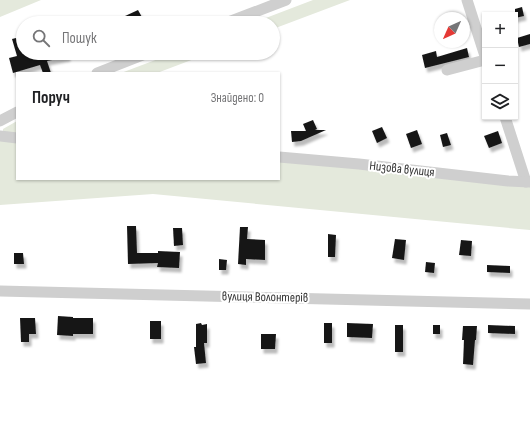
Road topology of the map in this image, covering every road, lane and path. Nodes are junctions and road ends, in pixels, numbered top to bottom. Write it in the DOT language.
graph roads {
  1 [pos="286,0"];
  2 [pos="467,0"];
  3 [pos="244,16"];
  4 [pos="482,48"];
  5 [pos="130,60"];
  6 [pos="482,61"];
  7 [pos="447,70"];
  8 [pos="100,72"];
  9 [pos="16,113"];
  10 [pos="506,120"];
  11 [pos="0,121"];
  12 [pos="0,136"];
  13 [pos="16,138"];
  14 [pos="280,157"];
  15 [pos="528,182"];
  16 [pos="0,291"];
  17 [pos="530,304"];
  1 -- 3 [label="street"];
  2 -- 4 [label="street"];
  5 -- 8 [label="street"];
  6 -- 7 [label="street"];
  9 -- 11 [label="street"];
  10 -- 15 [label="street, Низова вулиця"];
  12 -- 13 [label="street"];
  14 -- 15 [label="street, Низова вулиця"];
  16 -- 17 [label="street, вулиця Волонтерів"];
}
